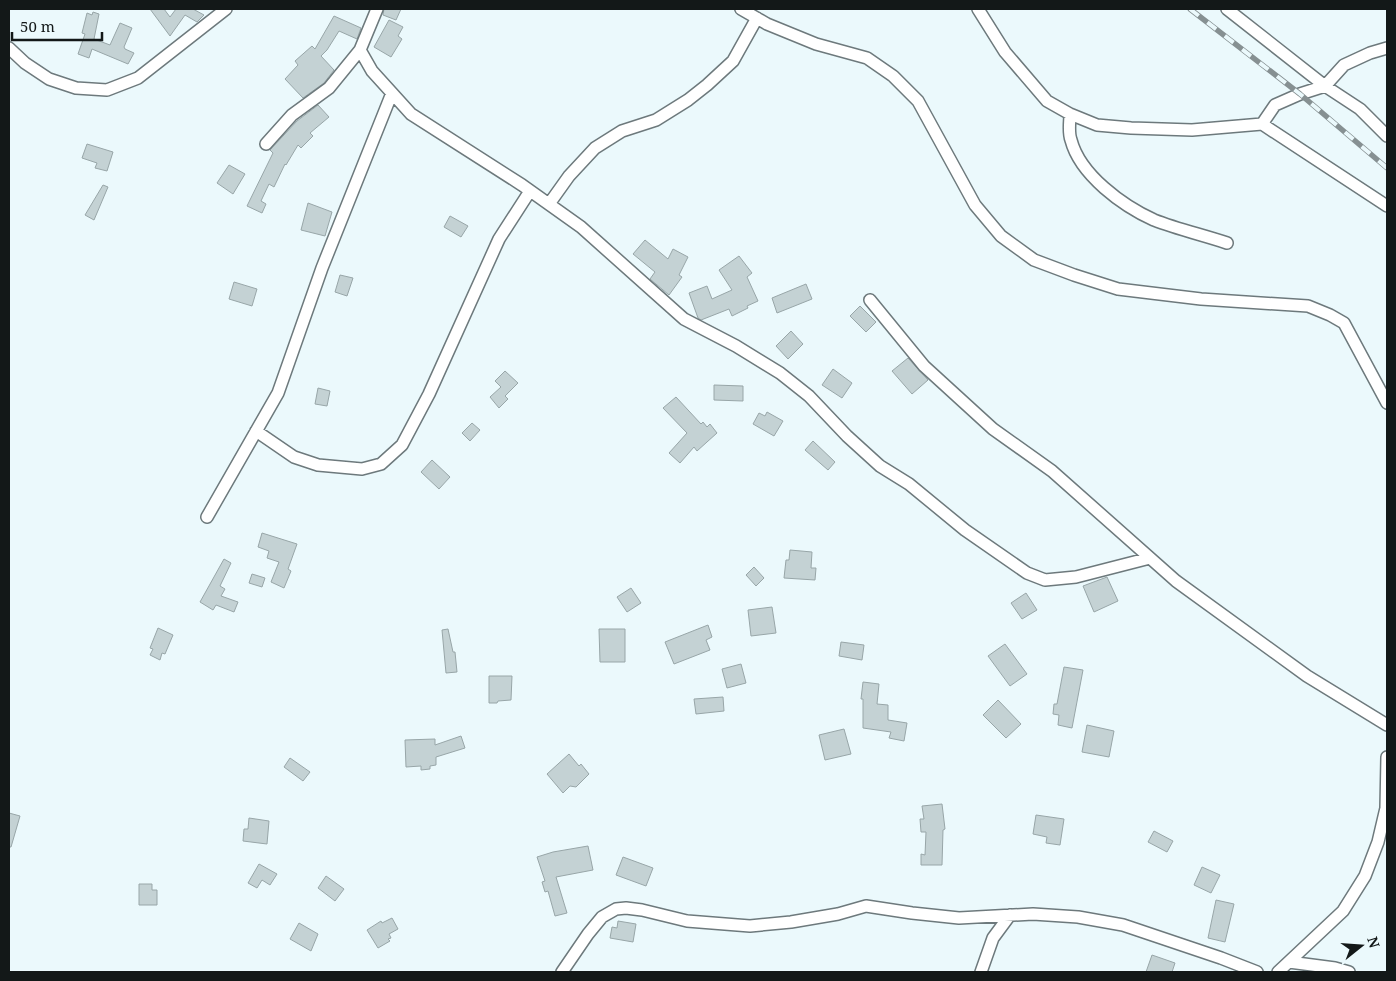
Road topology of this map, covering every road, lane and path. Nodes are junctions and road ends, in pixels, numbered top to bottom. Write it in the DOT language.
graph roads {
  1 [pos="226,9"];
  2 [pos="376,9"];
  3 [pos="741,9"];
  4 [pos="978,9"];
  5 [pos="1226,9"];
  6 [pos="757,18"];
  7 [pos="9,48"];
  8 [pos="1387,48"];
  9 [pos="360,50"];
  10 [pos="1325,86"];
  11 [pos="392,93"];
  12 [pos="1070,114"];
  13 [pos="1262,124"];
  14 [pos="1387,136"];
  15 [pos="266,144"];
  16 [pos="530,191"];
  17 [pos="549,204"];
  18 [pos="1387,206"];
  19 [pos="1227,243"];
  20 [pos="870,300"];
  21 [pos="1387,403"];
  22 [pos="256,431"];
  23 [pos="207,517"];
  24 [pos="1150,558"];
  25 [pos="1387,725"];
  26 [pos="1387,757"];
  27 [pos="1010,915"];
  28 [pos="1289,962"];
  29 [pos="562,972"];
  30 [pos="982,972"];
  31 [pos="1257,972"];
  32 [pos="1278,972"];
  33 [pos="1349,972"];
  1 -- 7 [label="street"];
  2 -- 9 [label="street"];
  3 -- 6 [label="street"];
  4 -- 12 [label="street"];
  5 -- 10 [label="street"];
  6 -- 17 [label="street"];
  6 -- 21 [label="street"];
  8 -- 10 [label="street"];
  9 -- 11 [label="street"];
  9 -- 15 [label="street"];
  10 -- 13 [label="street"];
  10 -- 14 [label="street"];
  11 -- 16 [label="street"];
  11 -- 22 [label="street"];
  12 -- 13 [label="street"];
  12 -- 19 [label="street"];
  13 -- 18 [label="street"];
  16 -- 17 [label="street"];
  16 -- 22 [label="street"];
  17 -- 24 [label="street"];
  20 -- 24 [label="street"];
  22 -- 23 [label="street"];
  24 -- 25 [label="street"];
  26 -- 28 [label="street"];
  27 -- 29 [label="street"];
  27 -- 30 [label="street"];
  27 -- 31 [label="street"];
  28 -- 32 [label="street"];
  28 -- 33 [label="street"];
}
